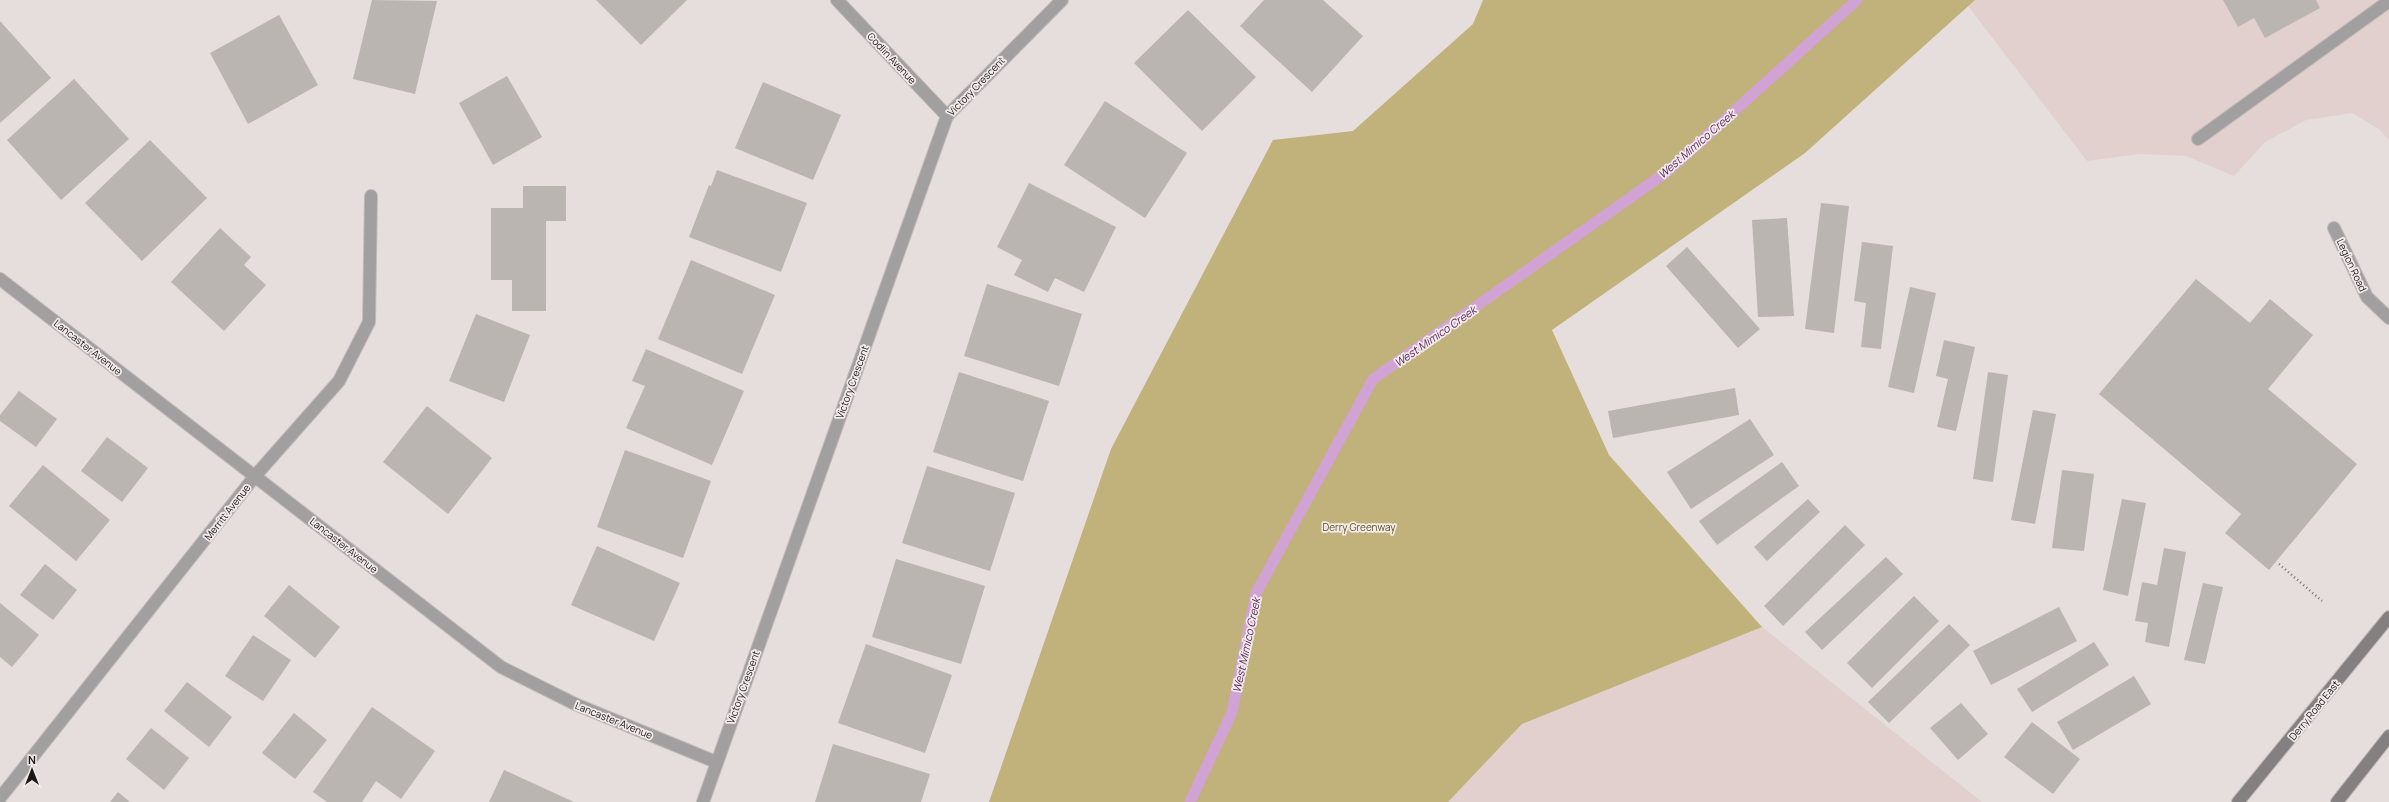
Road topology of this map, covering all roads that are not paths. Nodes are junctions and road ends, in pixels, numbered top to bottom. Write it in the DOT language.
graph roads {
  1 [pos="837,0"];
  2 [pos="1062,0"];
  3 [pos="2389,0"];
  4 [pos="947,116"];
  5 [pos="2198,139"];
  6 [pos="371,196"];
  7 [pos="2334,228"];
  8 [pos="0,279"];
  9 [pos="2389,318"];
  10 [pos="255,476"];
  11 [pos="2389,617"];
  12 [pos="2389,736"];
  13 [pos="716,762"];
  14 [pos="0,798"];
  15 [pos="703,802"];
  16 [pos="2238,802"];
  17 [pos="2337,802"];
  1 -- 4 [label="street, Codlin Avenue"];
  2 -- 4 [label="street, Victory Crescent"];
  3 -- 5 [label="street"];
  4 -- 13 [label="street, Victory Crescent"];
  6 -- 10 [label="street, Merritt Avenue"];
  7 -- 9 [label="street, Legion Road"];
  8 -- 10 [label="street, Lancaster Avenue"];
  10 -- 13 [label="street, Lancaster Avenue"];
  10 -- 14 [label="street, Merritt Avenue"];
  11 -- 16 [label="main road, Derry Road East"];
  12 -- 17 [label="main road"];
  13 -- 15 [label="street, Victory Crescent"];
}
